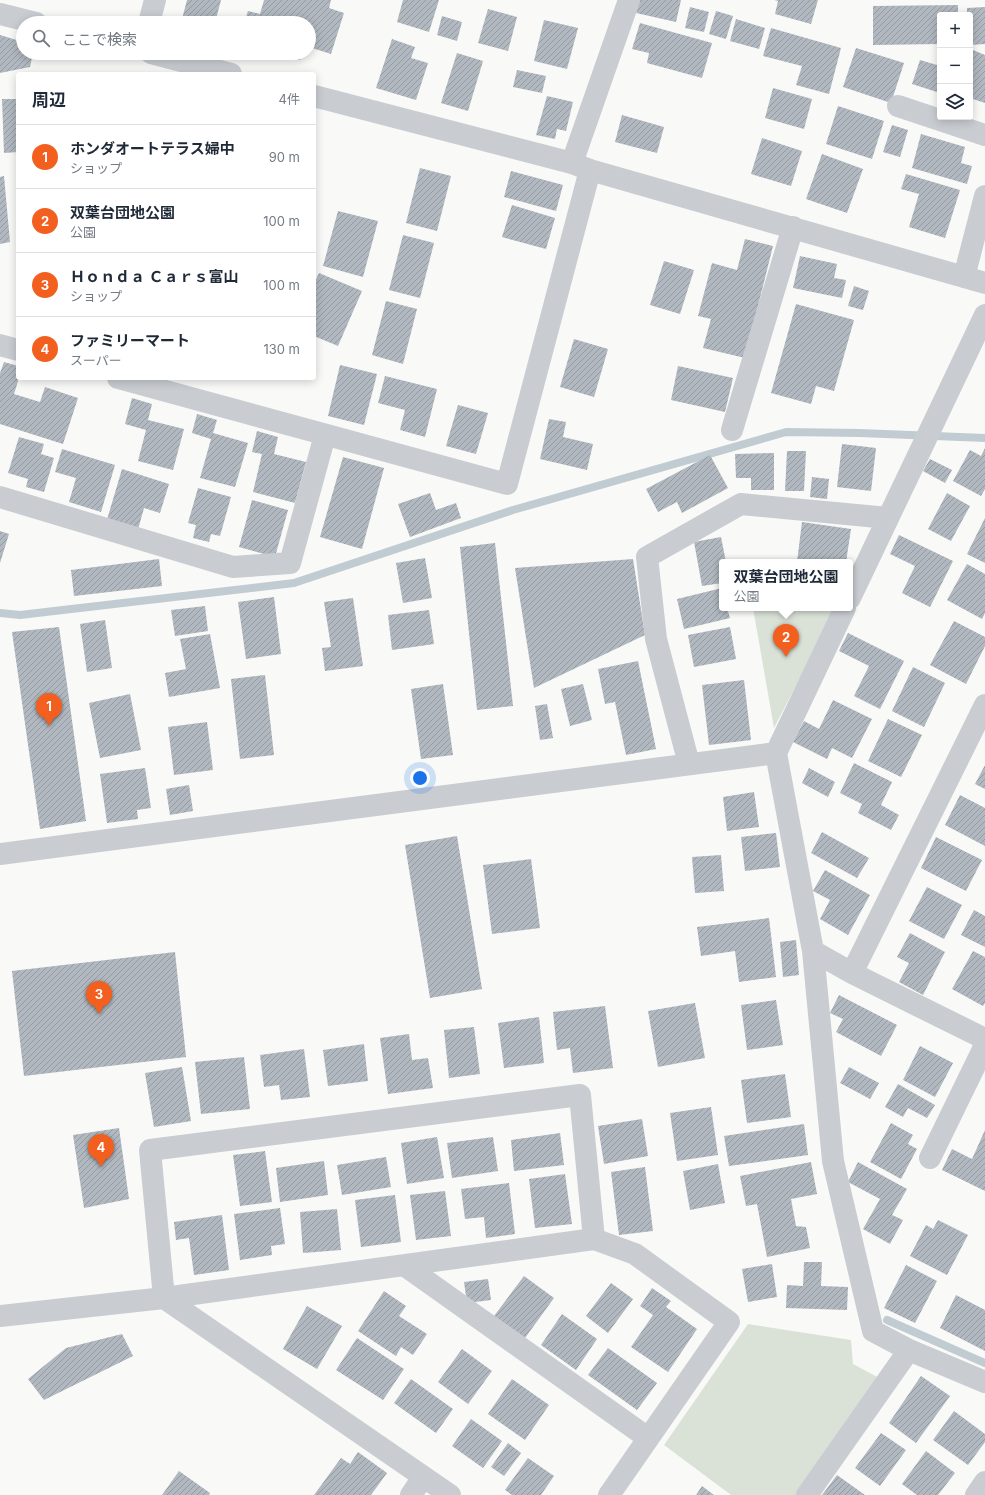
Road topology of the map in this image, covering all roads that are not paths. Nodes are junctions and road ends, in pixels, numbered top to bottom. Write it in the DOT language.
graph roads {
  1 [pos="155,0"];
  2 [pos="629,0"];
  3 [pos="0,14"];
  4 [pos="151,16"];
  5 [pos="16,18"];
  6 [pos="178,60"];
  7 [pos="223,72"];
  8 [pos="316,97"];
  9 [pos="898,106"];
  10 [pos="985,135"];
  11 [pos="581,167"];
  12 [pos="985,196"];
  13 [pos="793,227"];
  14 [pos="964,276"];
  15 [pos="985,282"];
  16 [pos="985,315"];
  17 [pos="0,345"];
  18 [pos="16,349"];
  19 [pos="125,380"];
  20 [pos="732,430"];
  21 [pos="325,435"];
  22 [pos="0,497"];
  23 [pos="888,518"];
  24 [pos="853,592"];
  25 [pos="844,611"];
  26 [pos="985,705"];
  27 [pos="776,753"];
  28 [pos="689,764"];
  29 [pos="0,854"];
  30 [pos="813,951"];
  31 [pos="852,973"];
  32 [pos="985,1039"];
  33 [pos="985,1044"];
  34 [pos="930,1158"];
  35 [pos="594,1239"];
  36 [pos="404,1265"];
  37 [pos="164,1298"];
  38 [pos="0,1316"];
  39 [pos="910,1350"];
  40 [pos="985,1382"];
  41 [pos="648,1438"];
  42 [pos="423,1477"];
  43 [pos="985,1482"];
  44 [pos="411,1495"];
  45 [pos="450,1495"];
  46 [pos="609,1495"];
  47 [pos="807,1495"];
  48 [pos="976,1495"];
  1 -- 4 [label="street"];
  2 -- 11 [label="street"];
  3 -- 5 [label="street"];
  6 -- 7 [label="street"];
  8 -- 11 [label="street"];
  9 -- 10 [label="street"];
  11 -- 13 [label="street"];
  11 -- 21 [label="street"];
  12 -- 14 [label="street"];
  13 -- 14 [label="street"];
  13 -- 20 [label="street"];
  14 -- 15 [label="street"];
  16 -- 23 [label="street"];
  17 -- 18 [label="street"];
  19 -- 21 [label="street"];
  21 -- 22 [label="street"];
  23 -- 24 [label="street"];
  23 -- 28 [label="street"];
  25 -- 27 [label="street"];
  26 -- 31 [label="street"];
  27 -- 28 [label="street"];
  27 -- 30 [label="street"];
  28 -- 29 [label="street"];
  30 -- 31 [label="street"];
  30 -- 39 [label="street"];
  31 -- 32 [label="street"];
  33 -- 34 [label="street"];
  35 -- 36 [label="street"];
  35 -- 37 [label="street"];
  35 -- 41 [label="street"];
  36 -- 37 [label="street"];
  36 -- 41 [label="street"];
  37 -- 38 [label="street"];
  37 -- 42 [label="street"];
  39 -- 40 [label="street"];
  39 -- 47 [label="street"];
  41 -- 46 [label="street"];
  42 -- 44 [label="street"];
  42 -- 45 [label="street"];
  43 -- 48 [label="street"];
}
